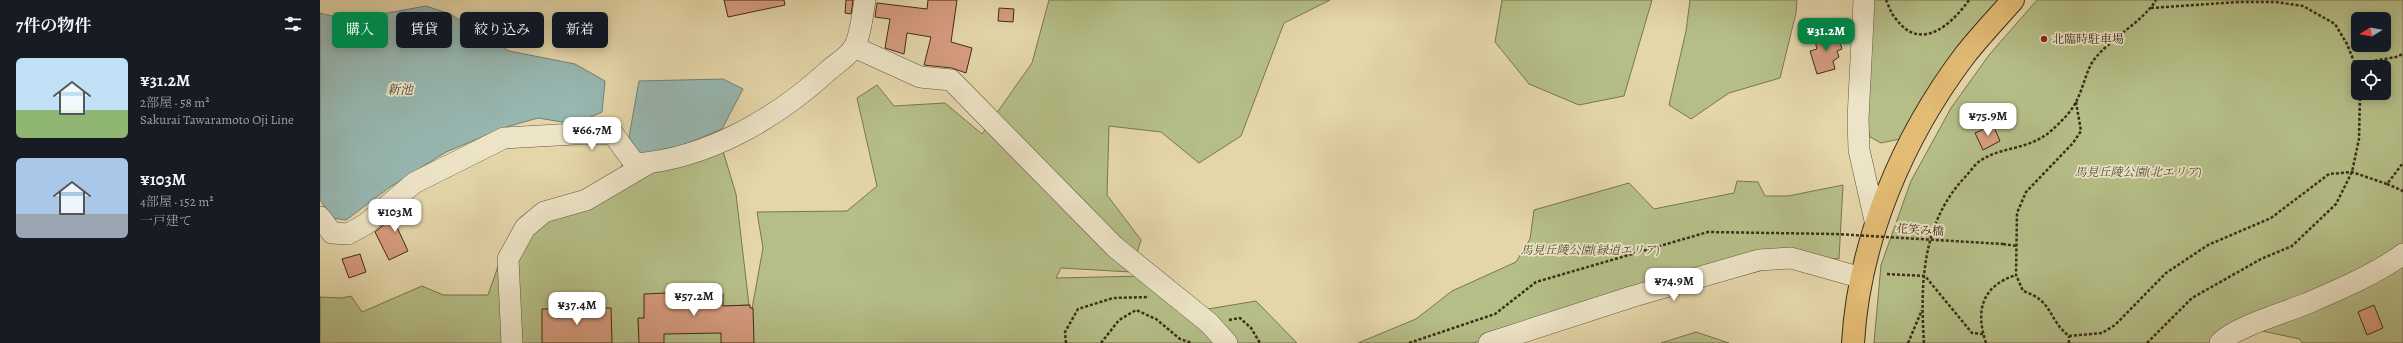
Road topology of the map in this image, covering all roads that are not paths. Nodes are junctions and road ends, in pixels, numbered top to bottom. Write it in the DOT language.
graph roads {
  1 [pos="865,0"];
  2 [pos="1864,0"];
  3 [pos="2013,0"];
  4 [pos="854,47"];
  5 [pos="649,163"];
  6 [pos="320,217"];
  7 [pos="1876,225"];
  8 [pos="2403,254"];
  9 [pos="1862,278"];
  10 [pos="512,343"];
  11 [pos="1227,343"];
  12 [pos="1489,343"];
  13 [pos="1853,343"];
  14 [pos="2220,343"];
  1 -- 4 [label="street"];
  2 -- 7 [label="street"];
  3 -- 7 [label="main road"];
  4 -- 5 [label="street"];
  4 -- 11 [label="street"];
  5 -- 6 [label="street"];
  5 -- 10 [label="street"];
  7 -- 9 [label="main road"];
  8 -- 14 [label="street"];
  9 -- 12 [label="street"];
  9 -- 13 [label="main road"];
}
